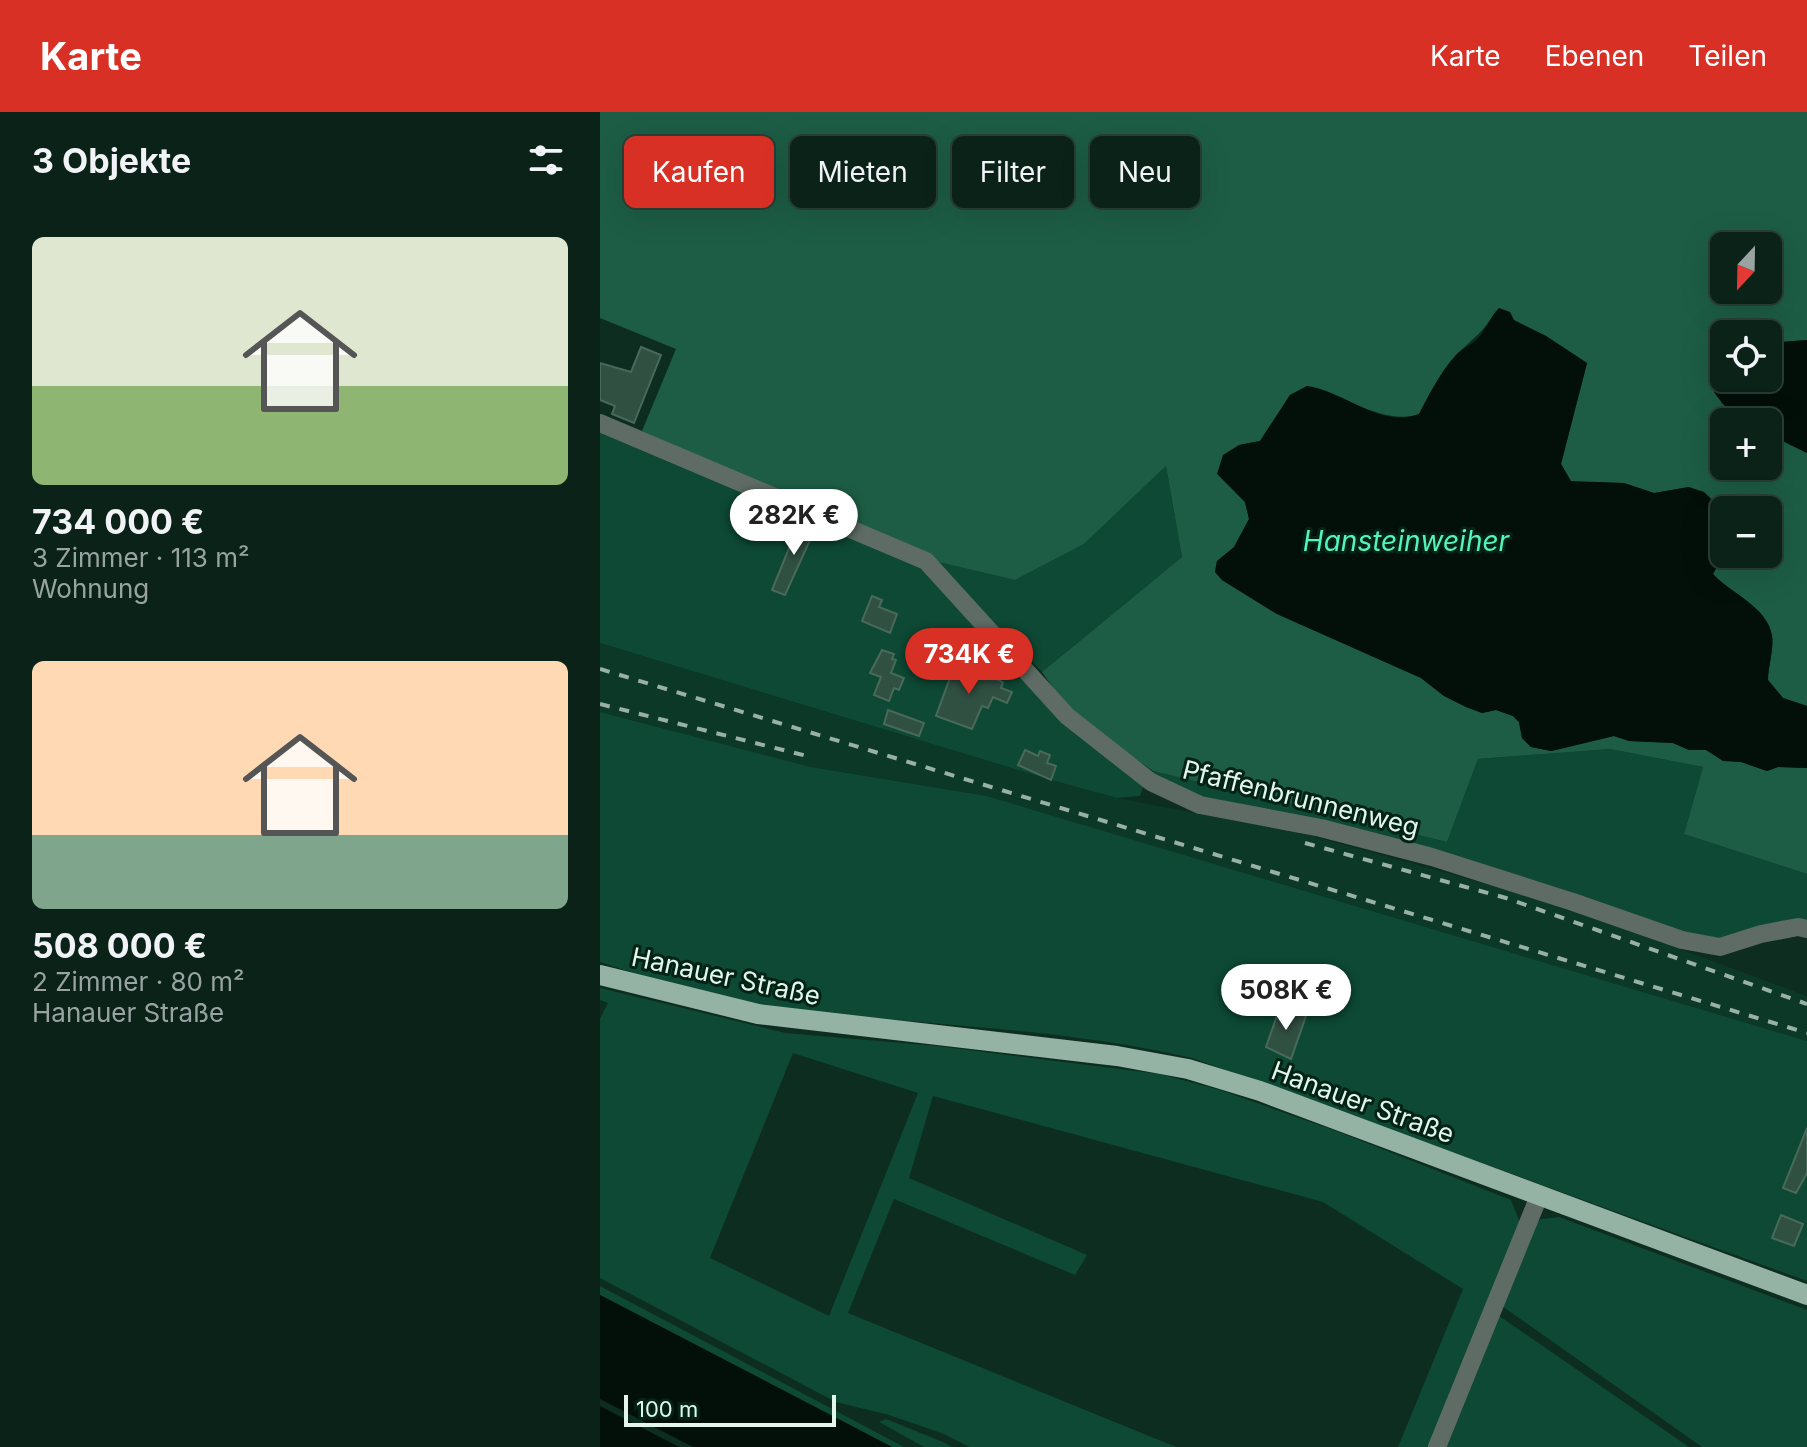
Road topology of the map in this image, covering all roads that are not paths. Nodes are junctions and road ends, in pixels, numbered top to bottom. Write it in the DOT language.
graph roads {
  1 [pos="600,423"];
  2 [pos="1807,929"];
  3 [pos="600,975"];
  4 [pos="1539,1196"];
  5 [pos="1807,1295"];
  6 [pos="1437,1447"];
  1 -- 2 [label="lane, Pfaffenbrunnenweg"];
  3 -- 4 [label="main road, Hanauer Straße"];
  4 -- 5 [label="main road, Hanauer Straße"];
  4 -- 6 [label="lane"];
}
